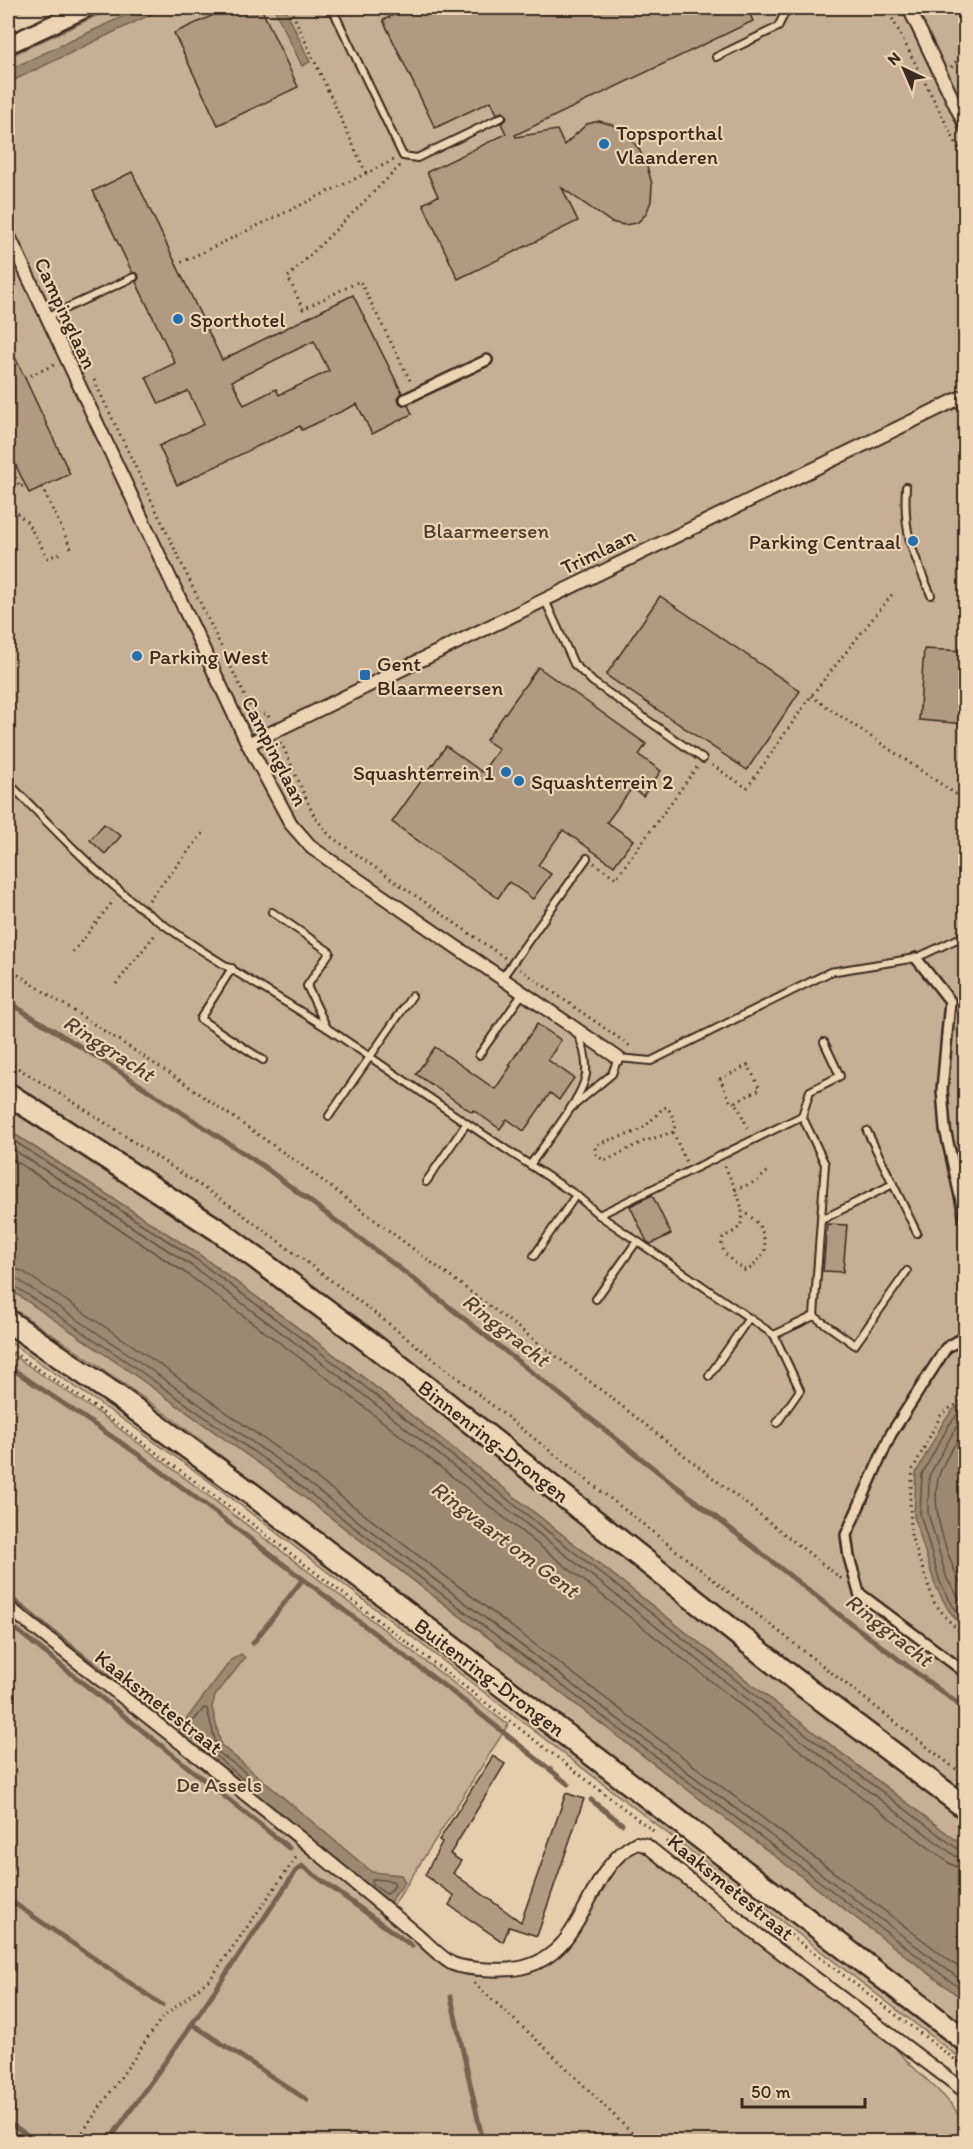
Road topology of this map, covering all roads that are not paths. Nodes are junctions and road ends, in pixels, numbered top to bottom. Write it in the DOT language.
graph roads {
  1 [pos="87,8"];
  2 [pos="332,8"];
  3 [pos="787,8"];
  4 [pos="909,8"];
  5 [pos="8,45"];
  6 [pos="716,57"];
  7 [pos="962,109"];
  8 [pos="502,117"];
  9 [pos="966,127"];
  10 [pos="8,234"];
  11 [pos="134,277"];
  12 [pos="47,317"];
  13 [pos="487,360"];
  14 [pos="966,394"];
  15 [pos="405,399"];
  16 [pos="906,487"];
  17 [pos="931,595"];
  18 [pos="544,599"];
  19 [pos="248,744"];
  20 [pos="703,759"];
  21 [pos="8,783"];
  22 [pos="587,858"];
  23 [pos="272,912"];
  24 [pos="966,935"];
  25 [pos="916,958"];
  26 [pos="232,968"];
  27 [pos="501,978"];
  28 [pos="523,993"];
  29 [pos="412,996"];
  30 [pos="327,1029"];
  31 [pos="575,1029"];
  32 [pos="824,1042"];
  33 [pos="479,1055"];
  34 [pos="370,1058"];
  35 [pos="618,1058"];
  36 [pos="263,1060"];
  37 [pos="8,1094"];
  38 [pos="568,1110"];
  39 [pos="329,1116"];
  40 [pos="802,1116"];
  41 [pos="466,1124"];
  42 [pos="867,1131"];
  43 [pos="530,1165"];
  44 [pos="426,1182"];
  45 [pos="893,1184"];
  46 [pos="576,1195"];
  47 [pos="599,1215"];
  48 [pos="821,1220"];
  49 [pos="966,1223"];
  50 [pos="916,1233"];
  51 [pos="637,1241"];
  52 [pos="534,1256"];
  53 [pos="907,1271"];
  54 [pos="596,1299"];
  55 [pos="814,1316"];
  56 [pos="749,1318"];
  57 [pos="8,1321"];
  58 [pos="774,1335"];
  59 [pos="966,1336"];
  60 [pos="709,1376"];
  61 [pos="777,1423"];
  62 [pos="8,1607"];
  63 [pos="966,1673"];
  64 [pos="966,1808"];
  65 [pos="966,2041"];
  66 [pos="966,2092"];
  1 -- 5 [label="street"];
  2 -- 8 [label="lane"];
  3 -- 6 [label="lane"];
  4 -- 7 [label="street"];
  7 -- 9 [label="street"];
  10 -- 12 [label="street, Campinglaan"];
  11 -- 12 [label="lane"];
  12 -- 19 [label="street, Campinglaan"];
  13 -- 15 [label="street"];
  14 -- 18 [label="street, Trimlaan"];
  16 -- 17 [label="lane"];
  18 -- 19 [label="street, Trimlaan"];
  18 -- 20 [label="lane"];
  19 -- 27 [label="street, Campinglaan"];
  21 -- 26 [label="lane"];
  22 -- 27 [label="lane"];
  23 -- 30 [label="lane"];
  24 -- 25 [label="lane"];
  25 -- 35 [label="lane"];
  25 -- 49 [label="street"];
  26 -- 30 [label="lane"];
  26 -- 36 [label="lane"];
  27 -- 28 [label="street, Campinglaan"];
  28 -- 31 [label="street, Campinglaan"];
  28 -- 33 [label="lane"];
  29 -- 34 [label="lane"];
  30 -- 34 [label="lane"];
  31 -- 35 [label="street, Campinglaan"];
  31 -- 38 [label="lane"];
  32 -- 40 [label="lane"];
  34 -- 39 [label="lane"];
  34 -- 41 [label="lane"];
  35 -- 38 [label="lane"];
  37 -- 64 [label="highway, Binnenring-Drongen"];
  38 -- 43 [label="lane"];
  40 -- 47 [label="lane"];
  40 -- 48 [label="lane"];
  41 -- 43 [label="lane"];
  41 -- 44 [label="lane"];
  42 -- 45 [label="lane"];
  43 -- 46 [label="lane"];
  45 -- 48 [label="lane"];
  45 -- 50 [label="lane"];
  46 -- 47 [label="lane"];
  46 -- 52 [label="lane"];
  47 -- 51 [label="lane"];
  48 -- 55 [label="lane"];
  51 -- 54 [label="lane"];
  51 -- 56 [label="lane"];
  53 -- 55 [label="lane"];
  55 -- 58 [label="lane"];
  56 -- 58 [label="lane"];
  56 -- 60 [label="lane"];
  57 -- 65 [label="highway, Buitenring-Drongen"];
  58 -- 61 [label="lane"];
  59 -- 63 [label="street"];
  62 -- 66 [label="street, Kaaksmetestraat"];
}
